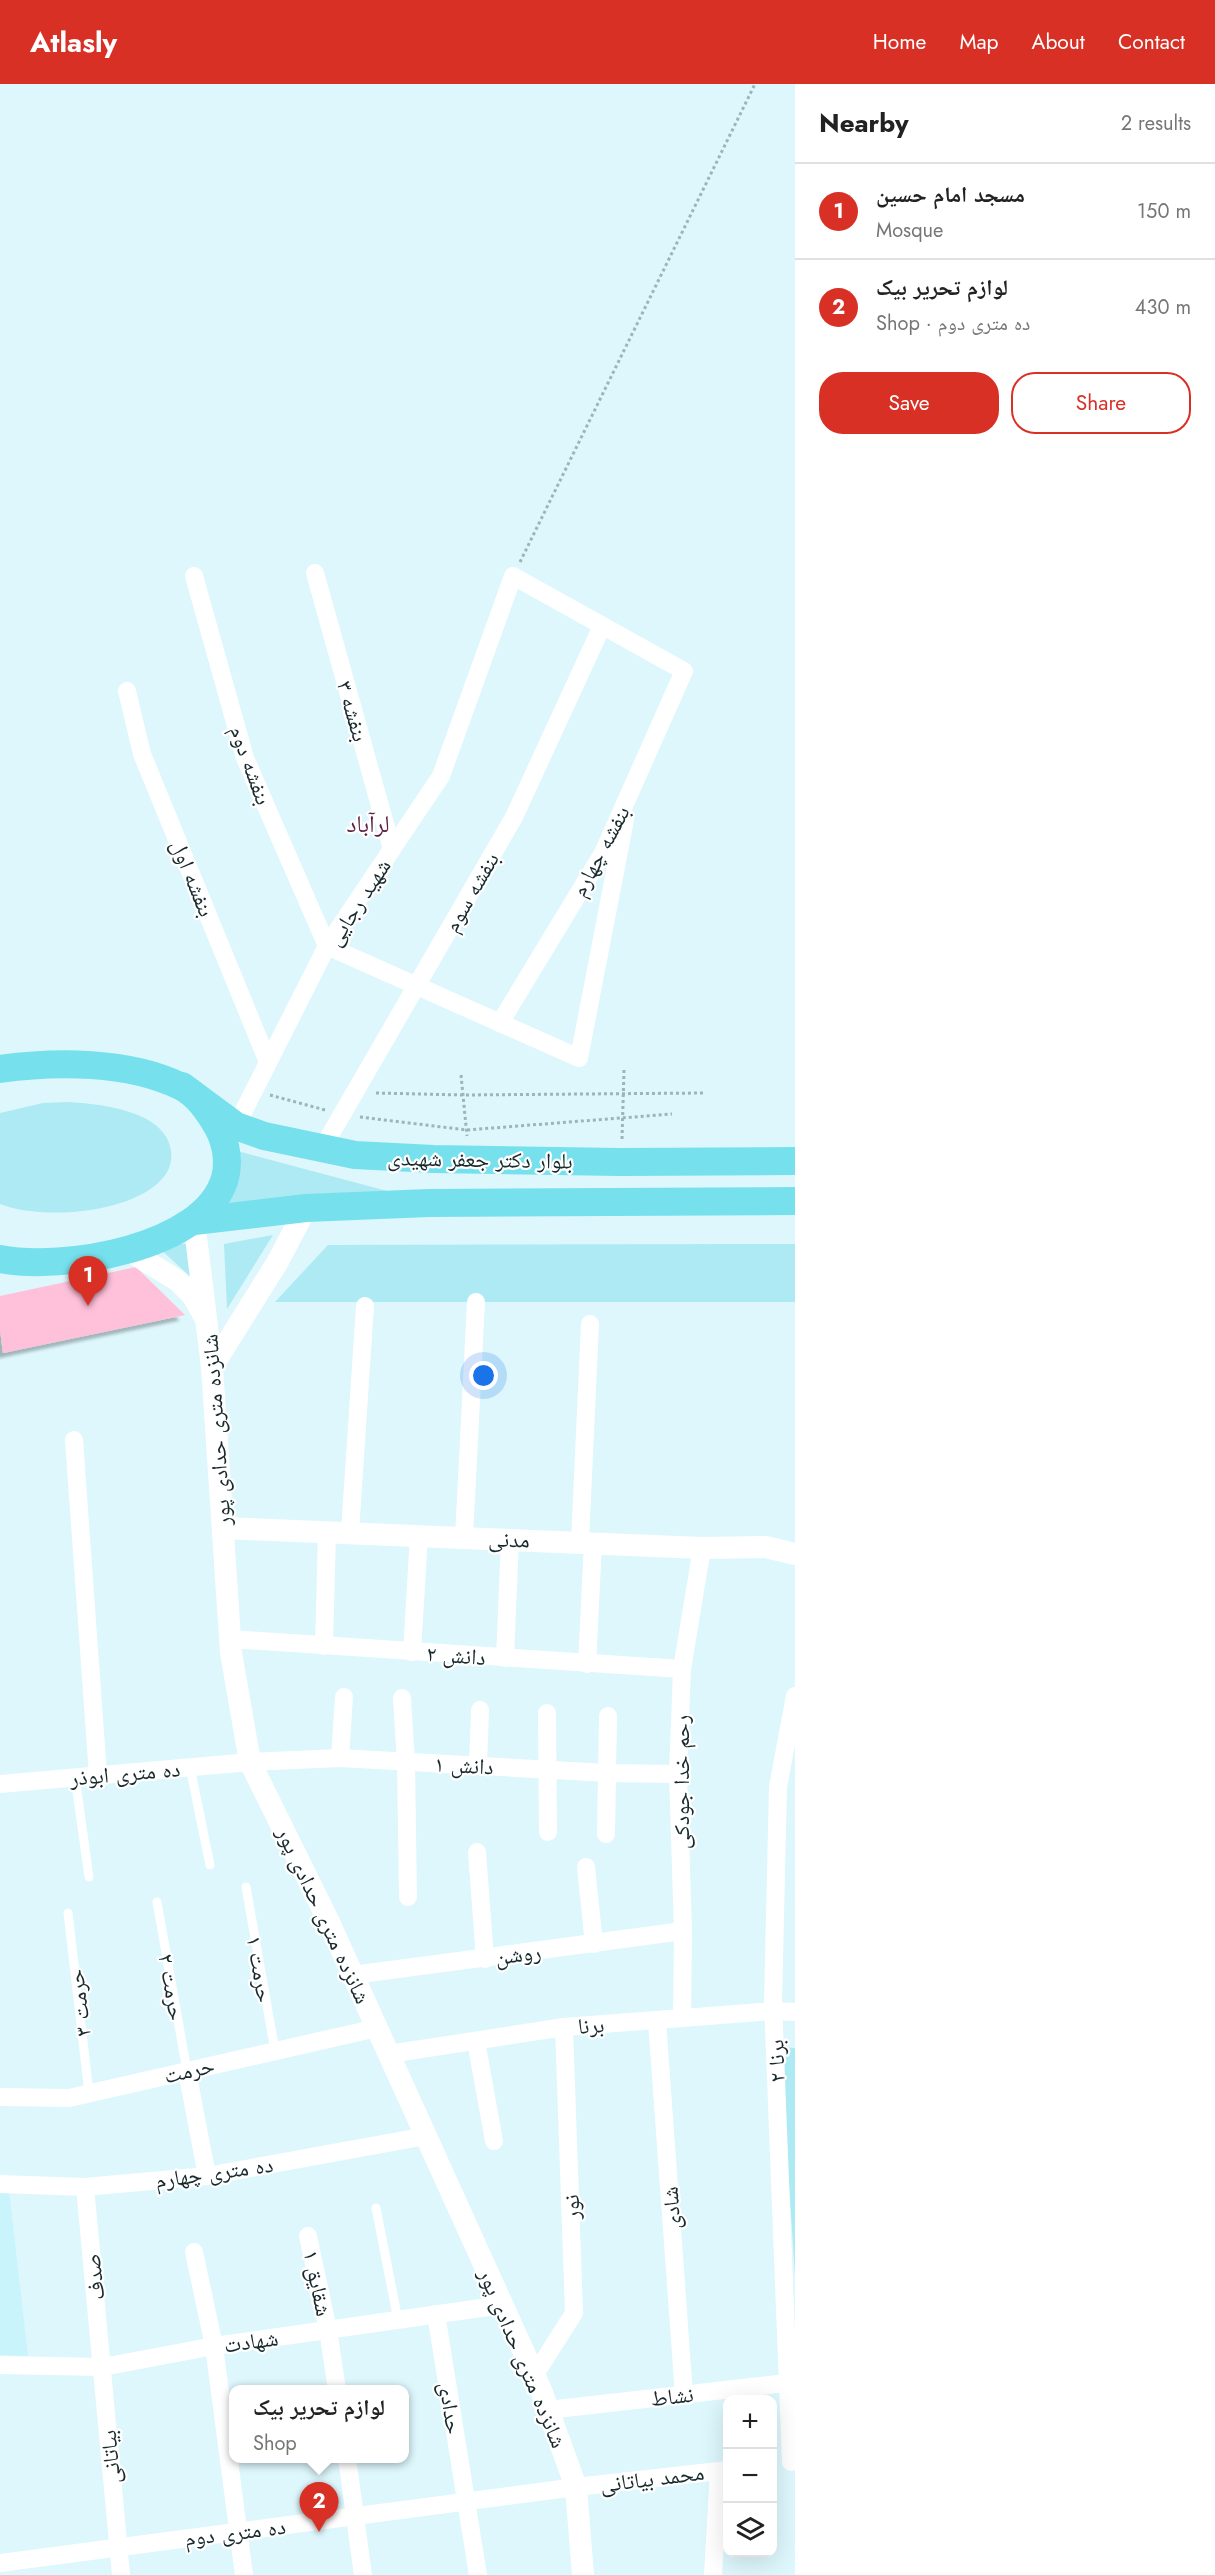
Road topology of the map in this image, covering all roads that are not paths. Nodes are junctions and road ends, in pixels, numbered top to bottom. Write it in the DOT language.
graph roads {
  1 [pos="315,573"];
  2 [pos="194,576"];
  3 [pos="602,626"];
  4 [pos="127,691"];
  5 [pos="631,789"];
  6 [pos="392,849"];
  7 [pos="327,946"];
  8 [pos="417,986"];
  9 [pos="500,1023"];
  10 [pos="268,1062"];
  11 [pos="0,1070"];
  12 [pos="182,1086"];
  13 [pos="236,1126"];
  14 [pos="322,1149"];
  15 [pos="795,1161"];
  16 [pos="795,1202"];
  17 [pos="306,1208"];
  18 [pos="194,1221"];
  19 [pos="128,1250"];
  20 [pos="0,1259"];
  21 [pos="476,1302"];
  22 [pos="365,1306"];
  23 [pos="208,1324"];
  24 [pos="590,1324"];
  25 [pos="213,1367"];
  26 [pos="74,1440"];
  27 [pos="223,1528"];
  28 [pos="327,1532"];
  29 [pos="350,1532"];
  30 [pos="418,1535"];
  31 [pos="464,1537"];
  32 [pos="510,1539"];
  33 [pos="586,1542"];
  34 [pos="702,1548"];
  35 [pos="795,1554"];
  36 [pos="230,1640"];
  37 [pos="324,1646"];
  38 [pos="412,1652"];
  39 [pos="505,1658"];
  40 [pos="586,1664"];
  41 [pos="682,1669"];
  42 [pos="344,1696"];
  43 [pos="795,1696"];
  44 [pos="402,1698"];
  45 [pos="480,1710"];
  46 [pos="547,1713"];
  47 [pos="608,1716"];
  48 [pos="340,1758"];
  49 [pos="250,1762"];
  50 [pos="406,1762"];
  51 [pos="478,1766"];
  52 [pos="190,1767"];
  53 [pos="548,1769"];
  54 [pos="608,1773"];
  55 [pos="678,1774"];
  56 [pos="98,1775"];
  57 [pos="75,1777"];
  58 [pos="0,1784"];
  59 [pos="548,1832"];
  60 [pos="606,1834"];
  61 [pos="477,1852"];
  62 [pos="210,1866"];
  63 [pos="586,1868"];
  64 [pos="89,1877"];
  65 [pos="246,1887"];
  66 [pos="408,1897"];
  67 [pos="157,1902"];
  68 [pos="68,1914"];
  69 [pos="683,1931"];
  70 [pos="594,1944"];
  71 [pos="485,1959"];
  72 [pos="353,1976"];
  73 [pos="774,2011"];
  74 [pos="795,2012"];
  75 [pos="682,2018"];
  76 [pos="657,2020"];
  77 [pos="564,2027"];
  78 [pos="377,2028"];
  79 [pos="476,2041"];
  80 [pos="275,2051"];
  81 [pos="389,2054"];
  82 [pos="187,2071"];
  83 [pos="89,2093"];
  84 [pos="0,2097"];
  85 [pos="426,2136"];
  86 [pos="494,2141"];
  87 [pos="207,2176"];
  88 [pos="0,2184"];
  89 [pos="85,2187"];
  90 [pos="376,2208"];
  91 [pos="308,2236"];
  92 [pos="195,2252"];
  93 [pos="502,2305"];
  94 [pos="436,2314"];
  95 [pos="398,2319"];
  96 [pos="328,2330"];
  97 [pos="214,2346"];
  98 [pos="0,2365"];
  99 [pos="103,2367"];
  100 [pos="534,2376"];
  101 [pos="792,2383"];
  102 [pos="336,2385"];
  103 [pos="684,2395"];
  104 [pos="548,2410"];
  105 [pos="348,2463"];
  106 [pos="786,2463"];
  107 [pos="723,2470"];
  108 [pos="576,2487"];
  109 [pos="466,2502"];
  110 [pos="355,2516"];
  111 [pos="237,2532"];
  112 [pos="117,2548"];
  113 [pos="1,2567"];
  114 [pos="121,2575"];
  115 [pos="244,2575"];
  116 [pos="363,2575"];
  117 [pos="478,2575"];
  118 [pos="583,2575"];
  119 [pos="713,2575"];
  1 -- 6 [label="street, بنفشه ۳"];
  2 -- 7 [label="street, بنفشه دوم"];
  3 -- 5 [label="street, بنفشه چهارم"];
  3 -- 6 [label="street, شهید رجایی"];
  3 -- 8 [label="street, بنفشه سوم"];
  4 -- 10 [label="street, بنفشه اول"];
  5 -- 9 [label="street, بنفشه چهارم"];
  5 -- 9 [label="street"];
  6 -- 7 [label="street, شهید رجایی"];
  7 -- 8 [label="street"];
  7 -- 10 [label="street, شهید رجایی"];
  8 -- 9 [label="street"];
  8 -- 14 [label="street, بنفشه سوم"];
  10 -- 13 [label="street, شهید رجایی"];
  11 -- 12 [label="main road"];
  12 -- 13 [label="main road, بلوار دکتر جعفر شهیدی"];
  12 -- 18 [label="main road"];
  13 -- 14 [label="main road, بلوار دکتر جعفر شهیدی"];
  14 -- 15 [label="main road, بلوار دکتر جعفر شهیدی"];
  16 -- 17 [label="main road, بلوار دکتر جعفر شهیدی"];
  17 -- 18 [label="main road, بلوار دکتر جعفر شهیدی"];
  17 -- 25 [label="street"];
  18 -- 19 [label="main road"];
  18 -- 23 [label="street, شانزده متری حدادی پور"];
  19 -- 20 [label="main road"];
  19 -- 23 [label="street"];
  21 -- 31 [label="street"];
  22 -- 29 [label="street"];
  23 -- 25 [label="street, شانزده متری حدادی پور"];
  24 -- 33 [label="street"];
  25 -- 27 [label="street, شانزده متری حدادی پور"];
  26 -- 56 [label="street"];
  27 -- 28 [label="street, مدنی"];
  27 -- 36 [label="street, شانزده متری حدادی پور"];
  28 -- 29 [label="street, مدنی"];
  28 -- 37 [label="street"];
  29 -- 30 [label="street, مدنی"];
  30 -- 31 [label="street, مدنی"];
  30 -- 38 [label="street"];
  31 -- 32 [label="street, مدنی"];
  32 -- 33 [label="street, مدنی"];
  32 -- 39 [label="street"];
  33 -- 34 [label="street, مدنی"];
  33 -- 40 [label="street"];
  34 -- 35 [label="street, مدنی"];
  34 -- 41 [label="street, رحم خدا جودکی"];
  36 -- 37 [label="street, دانش ۲"];
  36 -- 49 [label="street, شانزده متری حدادی پور"];
  37 -- 38 [label="street, دانش ۲"];
  38 -- 39 [label="street, دانش ۲"];
  39 -- 40 [label="street, دانش ۲"];
  40 -- 41 [label="street, دانش ۲"];
  41 -- 55 [label="street, رحم خدا جودکی"];
  42 -- 48 [label="street"];
  43 -- 73 [label="street, برنا ۲"];
  44 -- 50 [label="street"];
  45 -- 51 [label="street"];
  46 -- 53 [label="street"];
  47 -- 54 [label="street"];
  48 -- 49 [label="street, دانش ۱"];
  48 -- 50 [label="street, دانش ۱"];
  49 -- 52 [label="street, ده متری ابوذر"];
  49 -- 72 [label="street, شانزده متری حدادی پور"];
  50 -- 51 [label="street, دانش ۱"];
  50 -- 66 [label="street"];
  51 -- 53 [label="street, دانش ۱"];
  52 -- 56 [label="street, ده متری ابوذر"];
  52 -- 62 [label="lane"];
  53 -- 54 [label="street, دانش ۱"];
  53 -- 59 [label="street"];
  54 -- 55 [label="street, دانش ۱"];
  54 -- 60 [label="street"];
  55 -- 69 [label="street, رحم خدا جودکی"];
  56 -- 57 [label="street, ده متری ابوذر"];
  57 -- 58 [label="street, ده متری ابوذر"];
  57 -- 64 [label="lane"];
  61 -- 71 [label="street"];
  63 -- 70 [label="street"];
  65 -- 80 [label="lane, حرمت ۱"];
  67 -- 82 [label="lane, حرمت ۲"];
  68 -- 83 [label="lane, حرمت ۳"];
  69 -- 70 [label="street, روشن"];
  69 -- 75 [label="street, رحم خدا جودکی"];
  70 -- 71 [label="street, روشن"];
  71 -- 72 [label="street, روشن"];
  72 -- 78 [label="street, شانزده متری حدادی پور"];
  73 -- 74 [label="street, برنا"];
  73 -- 75 [label="street, برنا"];
  73 -- 101 [label="street, برنا ۲"];
  75 -- 76 [label="street, برنا"];
  76 -- 77 [label="street, برنا"];
  76 -- 103 [label="street, شادی"];
  77 -- 79 [label="street, برنا"];
  77 -- 100 [label="street, نور"];
  78 -- 80 [label="street, حرمت"];
  78 -- 81 [label="street, شانزده متری حدادی پور"];
  79 -- 81 [label="street, برنا"];
  79 -- 86 [label="street"];
  80 -- 82 [label="street, حرمت"];
  81 -- 85 [label="street, شانزده متری حدادی پور"];
  82 -- 83 [label="street, حرمت"];
  82 -- 87 [label="street"];
  83 -- 84 [label="street, حرمت"];
  85 -- 87 [label="street, ده متری چهارم"];
  85 -- 93 [label="street, شانزده متری حدادی پور"];
  87 -- 89 [label="street, ده متری چهارم"];
  88 -- 89 [label="street, ده متری چهارم"];
  89 -- 99 [label="street, صدف"];
  90 -- 95 [label="lane"];
  91 -- 96 [label="street, شقایق ۱"];
  92 -- 97 [label="street"];
  93 -- 94 [label="street, شهادت"];
  93 -- 100 [label="street, شانزده متری حدادی پور"];
  94 -- 95 [label="street, شهادت"];
  94 -- 109 [label="street, حدادی"];
  95 -- 96 [label="street, شهادت"];
  96 -- 97 [label="street, شهادت"];
  96 -- 102 [label="street, شقایق ۱"];
  97 -- 99 [label="street, شهادت"];
  97 -- 111 [label="street"];
  98 -- 99 [label="street, شهادت"];
  99 -- 112 [label="street, بیاتانی"];
  100 -- 104 [label="street, شانزده متری حدادی پور"];
  101 -- 103 [label="street, نشاط"];
  101 -- 106 [label="street, برنا ۲"];
  103 -- 104 [label="street, نشاط"];
  104 -- 108 [label="street, شانزده متری حدادی پور"];
  105 -- 110 [label="street"];
  107 -- 108 [label="street, محمد بیاتانی"];
  107 -- 119 [label="street"];
  108 -- 109 [label="street, ده متری دوم"];
  108 -- 118 [label="street, شانزده متری حدادی پور"];
  109 -- 110 [label="street, ده متری دوم"];
  109 -- 117 [label="street, حدادی"];
  110 -- 111 [label="street, ده متری دوم"];
  110 -- 116 [label="street"];
  111 -- 112 [label="street, ده متری دوم"];
  111 -- 115 [label="street"];
  112 -- 113 [label="street, ده متری دوم"];
  112 -- 114 [label="street, بیاتانی"];
}
